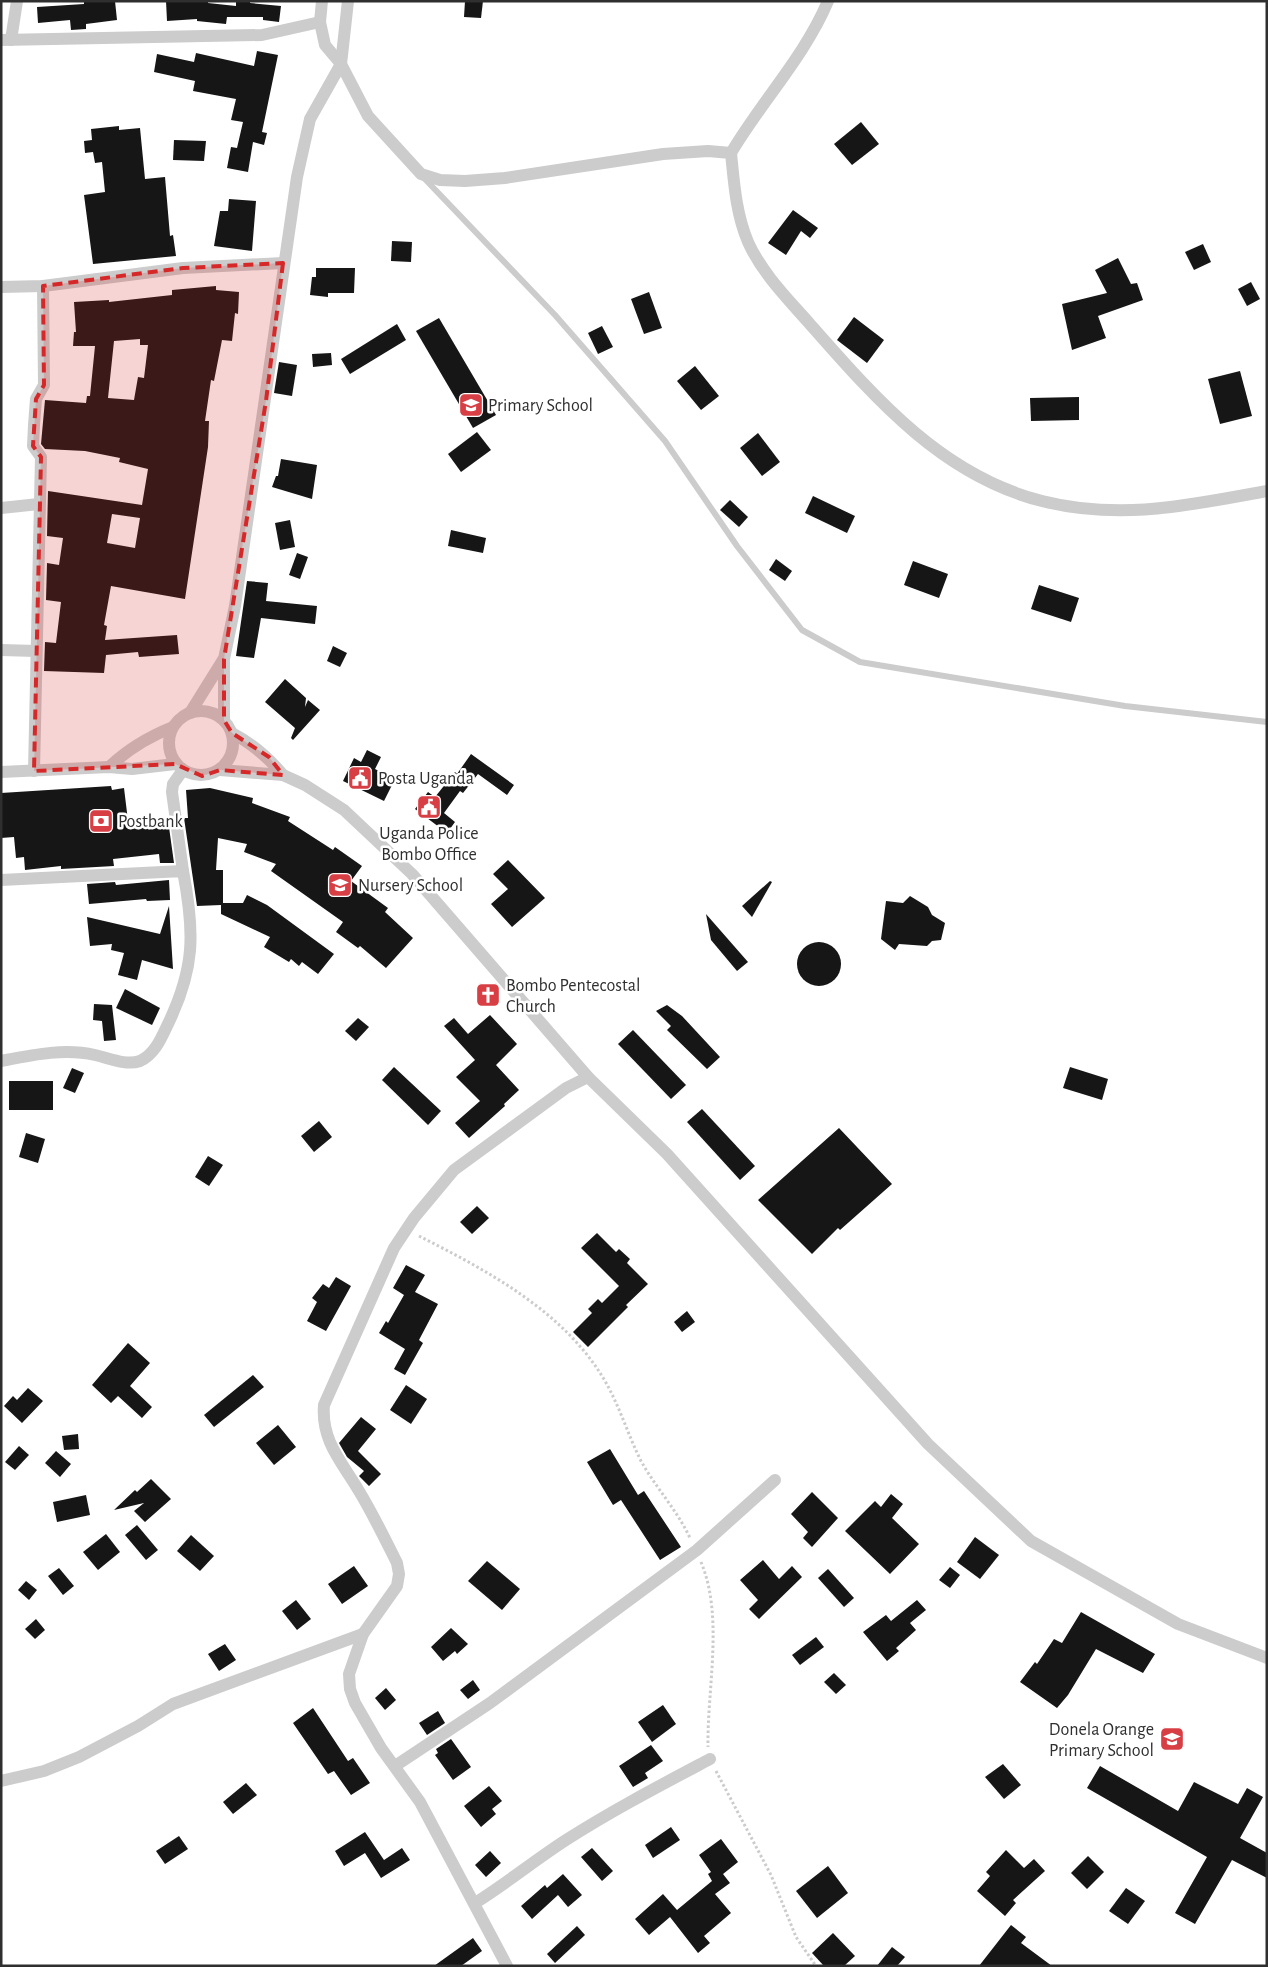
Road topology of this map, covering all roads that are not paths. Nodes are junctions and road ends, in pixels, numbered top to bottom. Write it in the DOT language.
graph roads {
  1 [pos="17,1"];
  2 [pos="322,1"];
  3 [pos="348,1"];
  4 [pos="828,1"];
  5 [pos="320,22"];
  6 [pos="6,40"];
  7 [pos="341,64"];
  8 [pos="731,153"];
  9 [pos="421,174"];
  10 [pos="283,263"];
  11 [pos="1,286"];
  12 [pos="43,286"];
  13 [pos="1267,491"];
  14 [pos="39,504"];
  15 [pos="1,508"];
  16 [pos="1,650"];
  17 [pos="36,651"];
  18 [pos="224,659"];
  19 [pos="190,713"];
  20 [pos="224,720"];
  21 [pos="1267,722"];
  22 [pos="173,727"];
  23 [pos="232,733"];
  24 [pos="109,767"];
  25 [pos="179,767"];
  26 [pos="220,770"];
  27 [pos="34,771"];
  28 [pos="1,772"];
  29 [pos="284,774"];
  30 [pos="183,871"];
  31 [pos="1,880"];
  32 [pos="1,1061"];
  33 [pos="588,1076"];
  34 [pos="775,1480"];
  35 [pos="363,1634"];
  36 [pos="1267,1658"];
  37 [pos="710,1759"];
  38 [pos="395,1766"];
  39 [pos="1,1781"];
  40 [pos="475,1903"];
  41 [pos="507,1966"];
  1 -- 6 [label="street"];
  2 -- 5 [label="street"];
  3 -- 7 [label="street"];
  4 -- 8 [label="street"];
  5 -- 6 [label="street"];
  5 -- 7 [label="street"];
  7 -- 9 [label="street"];
  7 -- 10 [label="street"];
  8 -- 9 [label="street"];
  8 -- 13 [label="street"];
  9 -- 21 [label="lane"];
  10 -- 12 [label="street"];
  10 -- 18 [label="street"];
  11 -- 12 [label="street"];
  12 -- 14 [label="street"];
  14 -- 15 [label="street"];
  14 -- 17 [label="street"];
  16 -- 17 [label="street"];
  17 -- 27 [label="street"];
  18 -- 19 [label="street"];
  18 -- 20 [label="street"];
  19 -- 20 [label="street"];
  19 -- 22 [label="street"];
  20 -- 23 [label="street"];
  22 -- 24 [label="street"];
  22 -- 25 [label="street"];
  23 -- 26 [label="street"];
  23 -- 29 [label="street"];
  24 -- 25 [label="street"];
  24 -- 27 [label="street"];
  25 -- 26 [label="street"];
  25 -- 30 [label="street"];
  26 -- 29 [label="street"];
  27 -- 28 [label="street"];
  29 -- 33 [label="street"];
  30 -- 31 [label="street"];
  30 -- 32 [label="street"];
  33 -- 35 [label="street"];
  33 -- 36 [label="street"];
  34 -- 38 [label="street"];
  35 -- 38 [label="street"];
  35 -- 39 [label="street"];
  37 -- 40 [label="street"];
  38 -- 40 [label="street"];
  40 -- 41 [label="street"];
}
